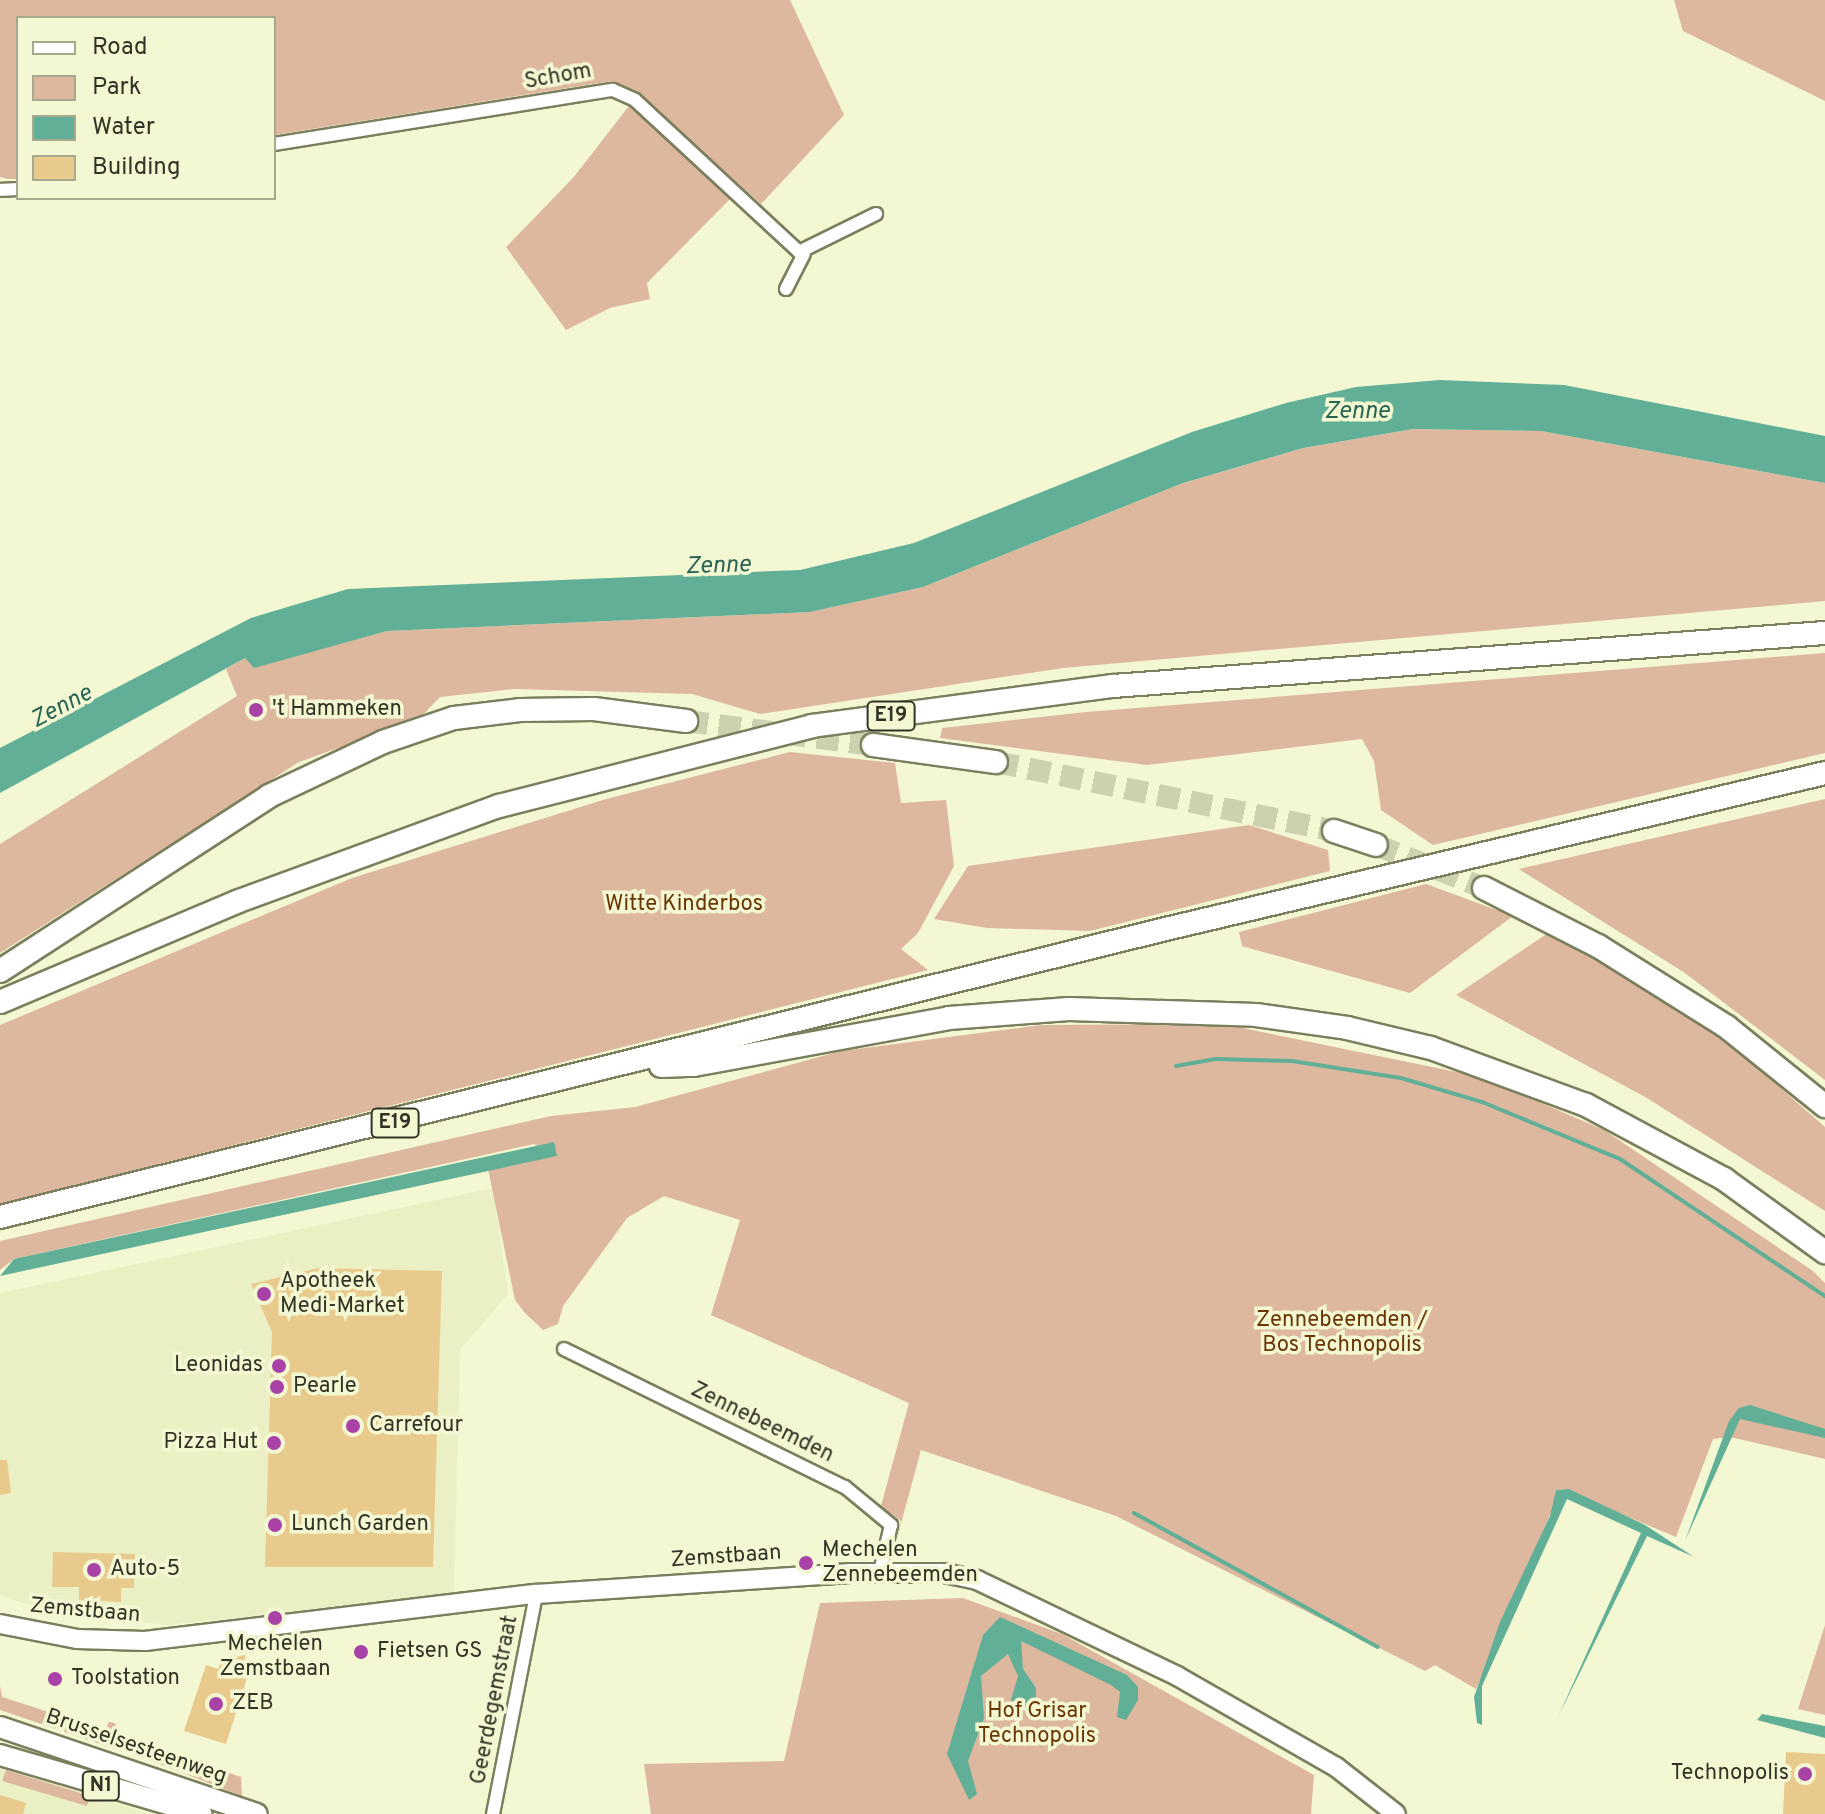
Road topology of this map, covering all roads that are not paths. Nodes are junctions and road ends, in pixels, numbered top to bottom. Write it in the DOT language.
graph roads {
  1 [pos="276,144"];
  2 [pos="876,214"];
  3 [pos="804,254"];
  4 [pos="786,289"];
  5 [pos="1825,633"];
  6 [pos="686,721"];
  7 [pos="873,745"];
  8 [pos="996,762"];
  9 [pos="1825,773"];
  10 [pos="1334,831"];
  11 [pos="1376,845"];
  12 [pos="1484,888"];
  13 [pos="0,971"];
  14 [pos="0,1002"];
  15 [pos="624,1066"];
  16 [pos="1825,1106"];
  17 [pos="0,1217"];
  18 [pos="1825,1252"];
  19 [pos="564,1349"];
  20 [pos="880,1572"];
  21 [pos="536,1594"];
  22 [pos="0,1624"];
  23 [pos="0,1727"];
  24 [pos="0,1755"];
  25 [pos="202,1814"];
  26 [pos="257,1814"];
  27 [pos="493,1814"];
  28 [pos="1396,1814"];
  1 -- 3 [label="street, Schom"];
  2 -- 3 [label="street"];
  3 -- 4 [label="street"];
  5 -- 14 [label="highway, E19"];
  6 -- 13 [label="highway"];
  7 -- 8 [label="highway"];
  9 -- 15 [label="highway, E19"];
  10 -- 11 [label="highway"];
  12 -- 16 [label="highway"];
  15 -- 17 [label="highway, E19"];
  15 -- 18 [label="highway"];
  19 -- 20 [label="street, Zennebeemden"];
  20 -- 21 [label="street, Zemstbaan"];
  20 -- 28 [label="street, Zemstbaan"];
  21 -- 22 [label="street, Zemstbaan"];
  21 -- 27 [label="street, Geerdegemstraat"];
  23 -- 26 [label="main road, Brusselsesteenweg / N1"];
  24 -- 25 [label="main road, Brusselsesteenweg / N1"];
}
